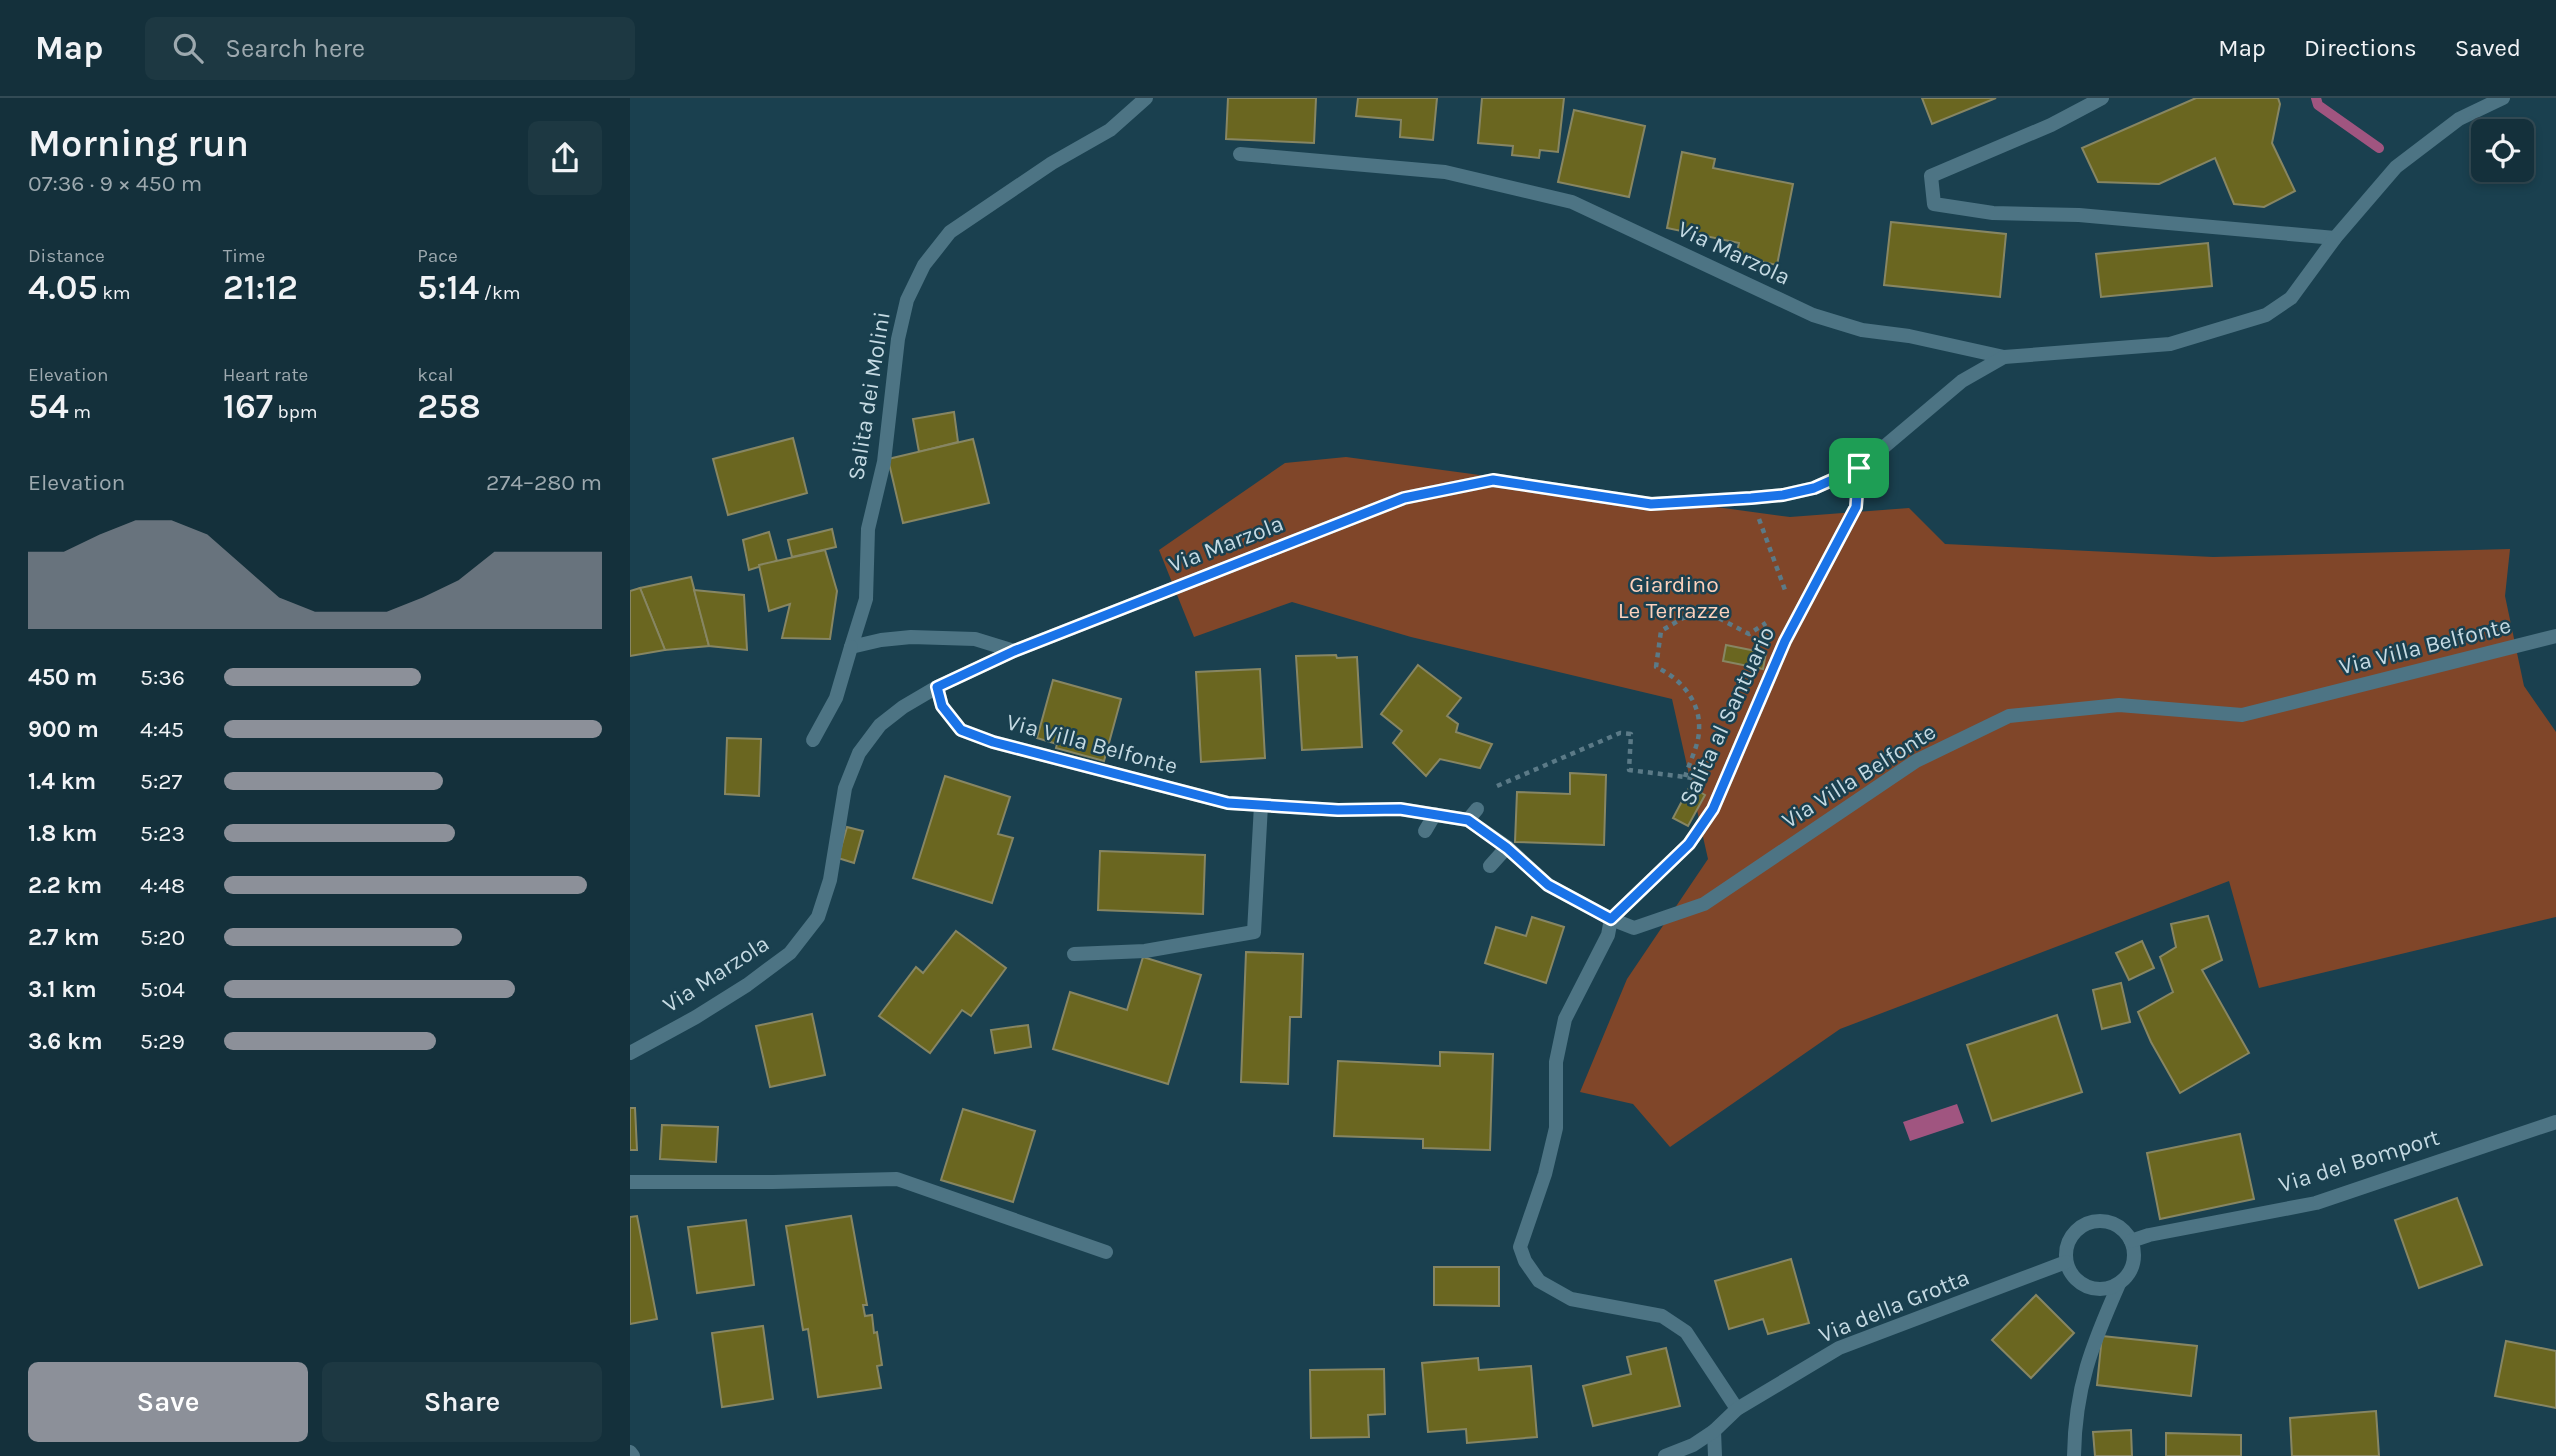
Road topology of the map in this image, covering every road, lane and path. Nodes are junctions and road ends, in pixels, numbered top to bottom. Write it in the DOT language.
graph roads {
  1 [pos="1146,98"];
  2 [pos="2102,98"];
  3 [pos="2503,98"];
  4 [pos="1241,154"];
  5 [pos="2335,237"];
  6 [pos="2004,357"];
  7 [pos="1859,468"];
  8 [pos="1751,498"];
  9 [pos="1781,600"];
  10 [pos="1774,619"];
  11 [pos="2556,636"];
  12 [pos="851,647"];
  13 [pos="1014,651"];
  14 [pos="937,687"];
  15 [pos="813,740"];
  16 [pos="1685,777"];
  17 [pos="1724,782"];
  18 [pos="1497,786"];
  19 [pos="1261,805"];
  20 [pos="1435,814"];
  21 [pos="1425,831"];
  22 [pos="1507,848"];
  23 [pos="1490,866"];
  24 [pos="1611,919"];
  25 [pos="1074,954"];
  26 [pos="630,1053"];
  27 [pos="2556,1122"];
  28 [pos="630,1182"];
  29 [pos="2131,1241"];
  30 [pos="1106,1252"];
  31 [pos="2066,1262"];
  32 [pos="2119,1284"];
  33 [pos="1737,1409"];
  34 [pos="1714,1431"];
  35 [pos="1665,1456"];
  36 [pos="1715,1456"];
  37 [pos="2074,1456"];
  1 -- 12 [label="street, Salita dei Molini"];
  2 -- 5 [label="street"];
  3 -- 5 [label="street, Via Marzola"];
  4 -- 6 [label="street, Via Marzola"];
  5 -- 6 [label="street, Via Marzola"];
  6 -- 7 [label="street, Via Marzola"];
  7 -- 8 [label="street, Via Marzola"];
  7 -- 17 [label="street, Salita al Santuario"];
  8 -- 9 [label="path"];
  8 -- 13 [label="street, Via Marzola"];
  10 -- 16 [label="path"];
  11 -- 24 [label="street, Via Villa Belfonte"];
  12 -- 13 [label="street"];
  12 -- 15 [label="street, Salita dei Molini"];
  13 -- 14 [label="street, Via Marzola"];
  14 -- 19 [label="street, Via Villa Belfonte"];
  14 -- 26 [label="street, Via Marzola"];
  16 -- 17 [label="path"];
  16 -- 18 [label="path"];
  17 -- 24 [label="street, Salita al Santuario"];
  19 -- 20 [label="street, Via Villa Belfonte"];
  19 -- 25 [label="street"];
  20 -- 21 [label="street"];
  20 -- 22 [label="street, Via Villa Belfonte"];
  22 -- 23 [label="street"];
  22 -- 24 [label="street, Via Villa Belfonte"];
  24 -- 33 [label="street"];
  27 -- 29 [label="street, Via del Bomport"];
  28 -- 30 [label="street"];
  29 -- 31 [label="street"];
  29 -- 32 [label="street"];
  31 -- 32 [label="street"];
  31 -- 33 [label="street, Via della Grotta"];
  32 -- 37 [label="street"];
  33 -- 34 [label="street, Via della Grotta"];
  34 -- 35 [label="street, Via della Grotta"];
  34 -- 36 [label="street"];
}
